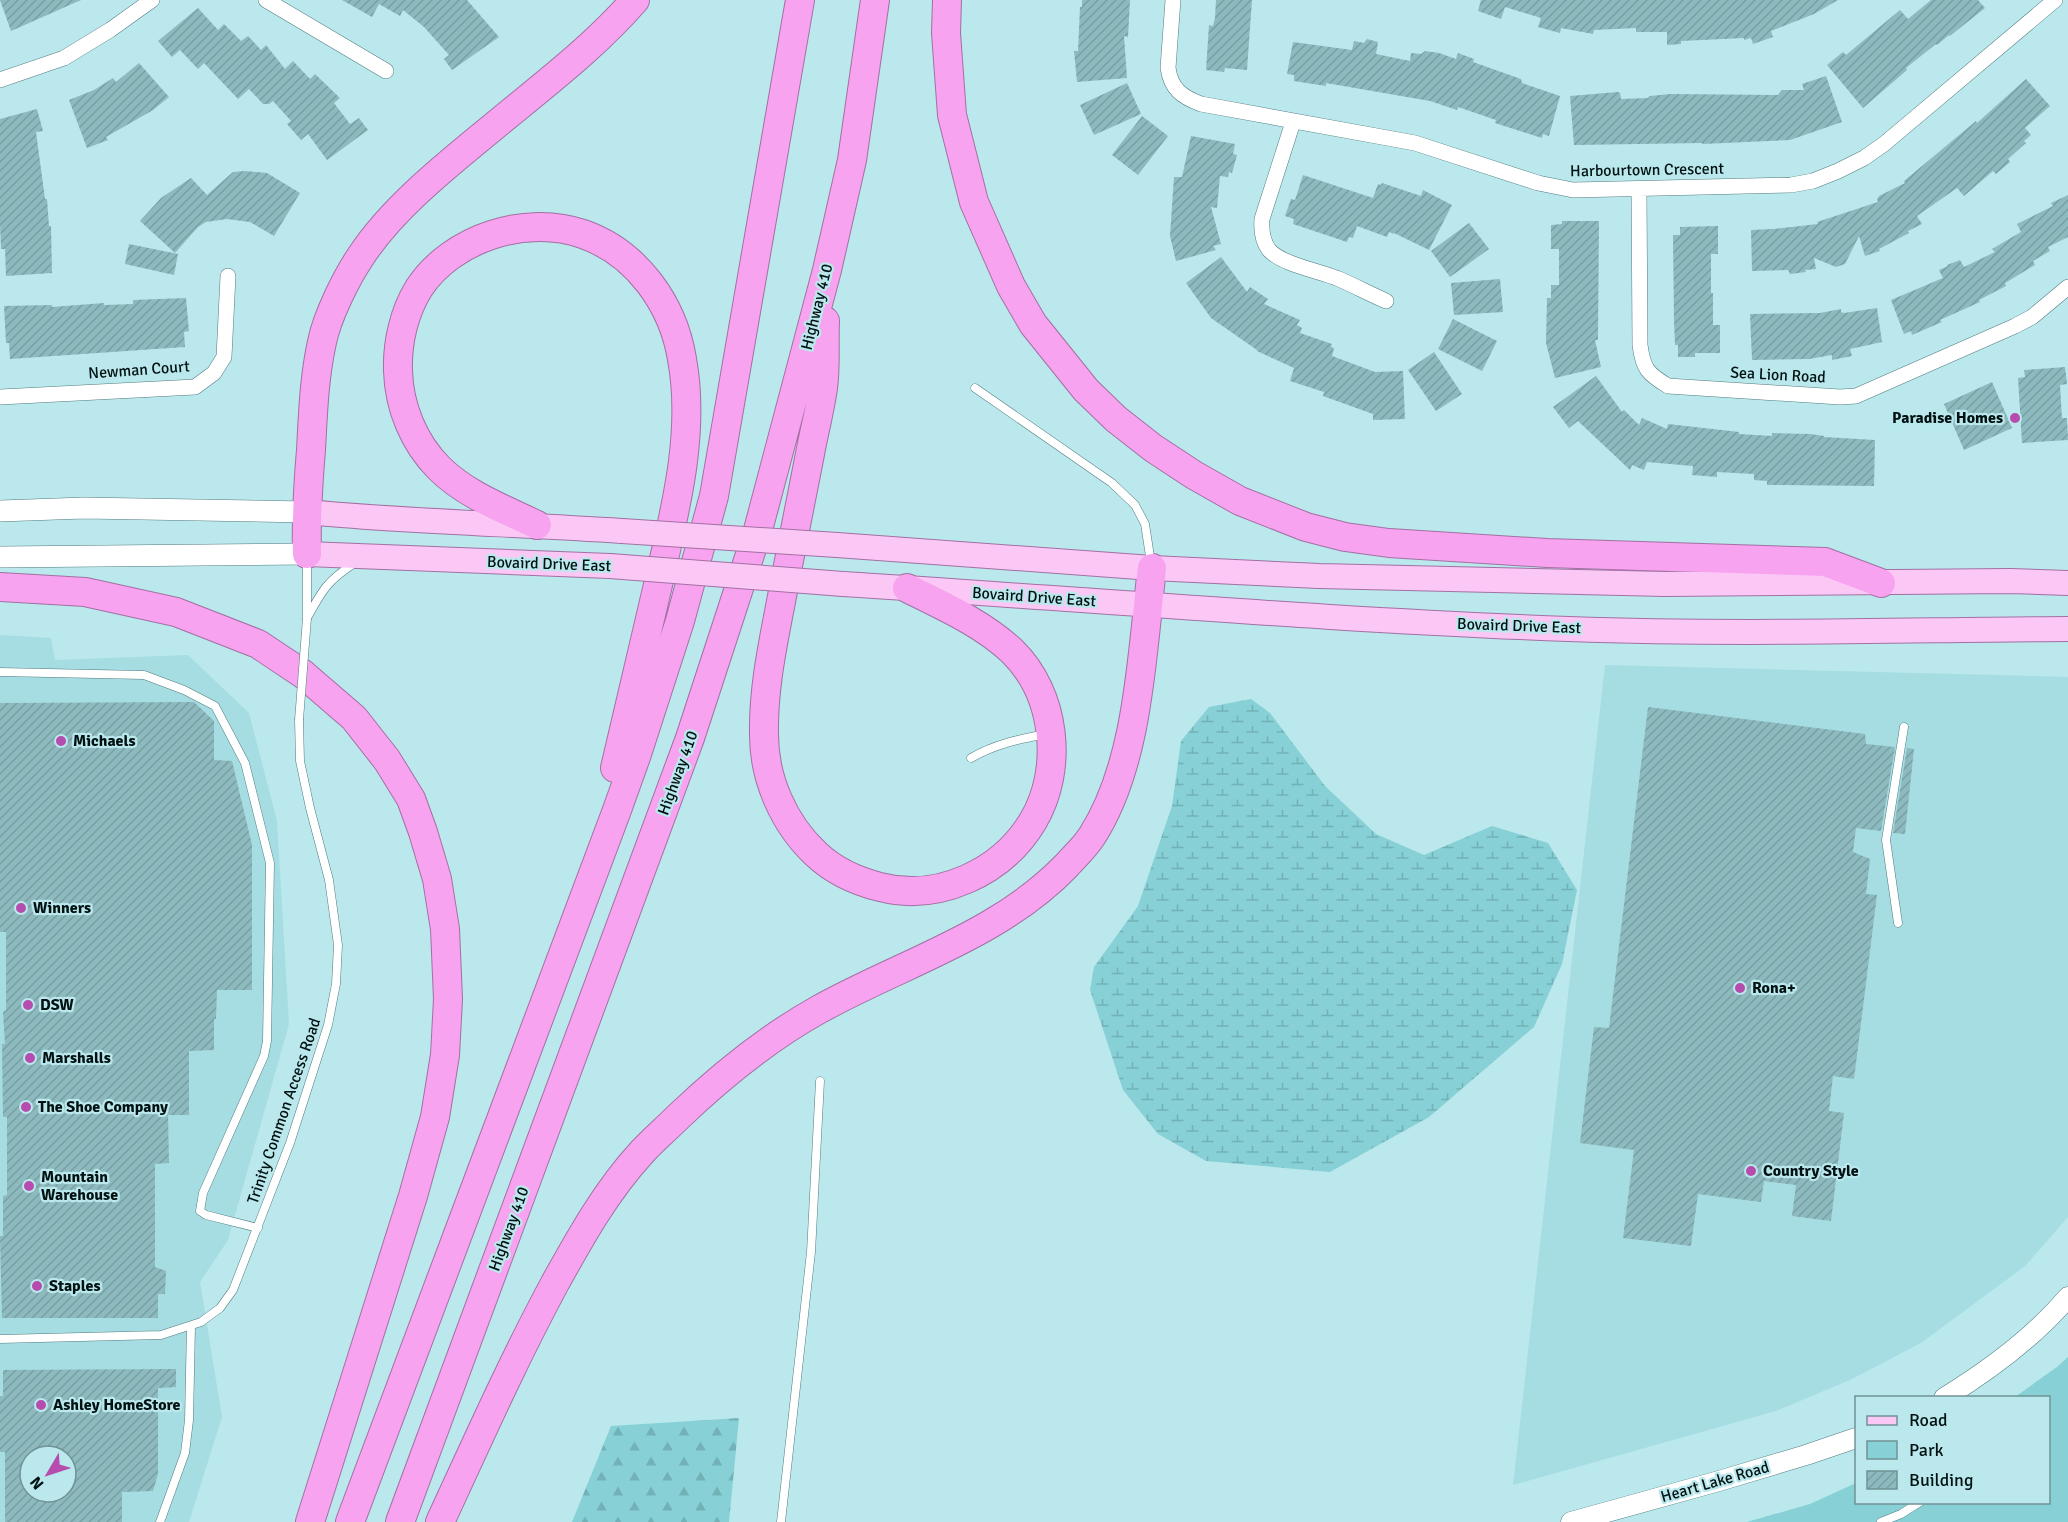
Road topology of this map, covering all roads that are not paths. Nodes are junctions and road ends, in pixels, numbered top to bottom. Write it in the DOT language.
graph roads {
  1 [pos="152,0"];
  2 [pos="266,0"];
  3 [pos="635,0"];
  4 [pos="800,0"];
  5 [pos="875,0"];
  6 [pos="947,0"];
  7 [pos="1173,0"];
  8 [pos="2055,0"];
  9 [pos="386,70"];
  10 [pos="0,80"];
  11 [pos="1293,123"];
  12 [pos="1639,189"];
  13 [pos="827,270"];
  14 [pos="228,276"];
  15 [pos="2068,287"];
  16 [pos="1386,301"];
  17 [pos="975,388"];
  18 [pos="0,397"];
  19 [pos="0,511"];
  20 [pos="306,512"];
  21 [pos="537,525"];
  22 [pos="307,554"];
  23 [pos="0,557"];
  24 [pos="362,557"];
  25 [pos="1152,568"];
  26 [pos="1881,583"];
  27 [pos="2068,583"];
  28 [pos="0,587"];
  29 [pos="907,588"];
  30 [pos="1147,605"];
  31 [pos="307,618"];
  32 [pos="2068,629"];
  33 [pos="0,672"];
  34 [pos="1904,727"];
  35 [pos="1051,733"];
  36 [pos="972,758"];
  37 [pos="617,810"];
  38 [pos="1898,922"];
  39 [pos="820,1081"];
  40 [pos="258,1228"];
  41 [pos="2068,1297"];
  42 [pos="191,1326"];
  43 [pos="0,1339"];
  44 [pos="1947,1396"];
  45 [pos="1855,1439"];
  46 [pos="1918,1504"];
  47 [pos="160,1522"];
  48 [pos="310,1522"];
  49 [pos="350,1522"];
  50 [pos="400,1522"];
  51 [pos="440,1522"];
  52 [pos="781,1522"];
  53 [pos="1571,1522"];
  54 [pos="1881,1522"];
  1 -- 10 [label="street"];
  2 -- 9 [label="street"];
  3 -- 20 [label="highway"];
  4 -- 37 [label="highway"];
  5 -- 13 [label="highway, Highway 410"];
  6 -- 26 [label="highway"];
  7 -- 11 [label="street, Harbourtown Crescent"];
  8 -- 12 [label="street, Harbourtown Crescent"];
  11 -- 12 [label="street, Harbourtown Crescent"];
  11 -- 16 [label="street"];
  12 -- 15 [label="street, Sea Lion Road"];
  13 -- 35 [label="highway"];
  13 -- 50 [label="highway, Highway 410"];
  14 -- 18 [label="street, Newman Court"];
  17 -- 25 [label="lane"];
  19 -- 20 [label="main road"];
  20 -- 21 [label="main road"];
  20 -- 22 [label="highway"];
  21 -- 25 [label="main road, bridge"];
  21 -- 37 [label="highway"];
  22 -- 23 [label="main road, Bovaird Drive East"];
  22 -- 24 [label="main road, Bovaird Drive East"];
  22 -- 31 [label="lane, Trinity Common Access Road"];
  24 -- 29 [label="main road, Bovaird Drive East, bridge"];
  24 -- 31 [label="lane, Trinity Common Access Road"];
  25 -- 26 [label="main road"];
  25 -- 30 [label="highway"];
  26 -- 27 [label="main road"];
  28 -- 48 [label="highway"];
  29 -- 30 [label="main road, Bovaird Drive East"];
  29 -- 35 [label="highway"];
  30 -- 32 [label="main road, Bovaird Drive East"];
  30 -- 51 [label="highway"];
  31 -- 40 [label="lane, Trinity Common Access Road, bridge"];
  33 -- 40 [label="lane"];
  34 -- 38 [label="lane"];
  35 -- 36 [label="lane"];
  37 -- 49 [label="highway"];
  39 -- 52 [label="lane"];
  40 -- 42 [label="lane, Trinity Common Access Road"];
  41 -- 44 [label="street"];
  42 -- 43 [label="lane, Trinity Common Access Road"];
  42 -- 47 [label="lane"];
  45 -- 53 [label="street, Heart Lake Road"];
  46 -- 54 [label="lane"];
}
